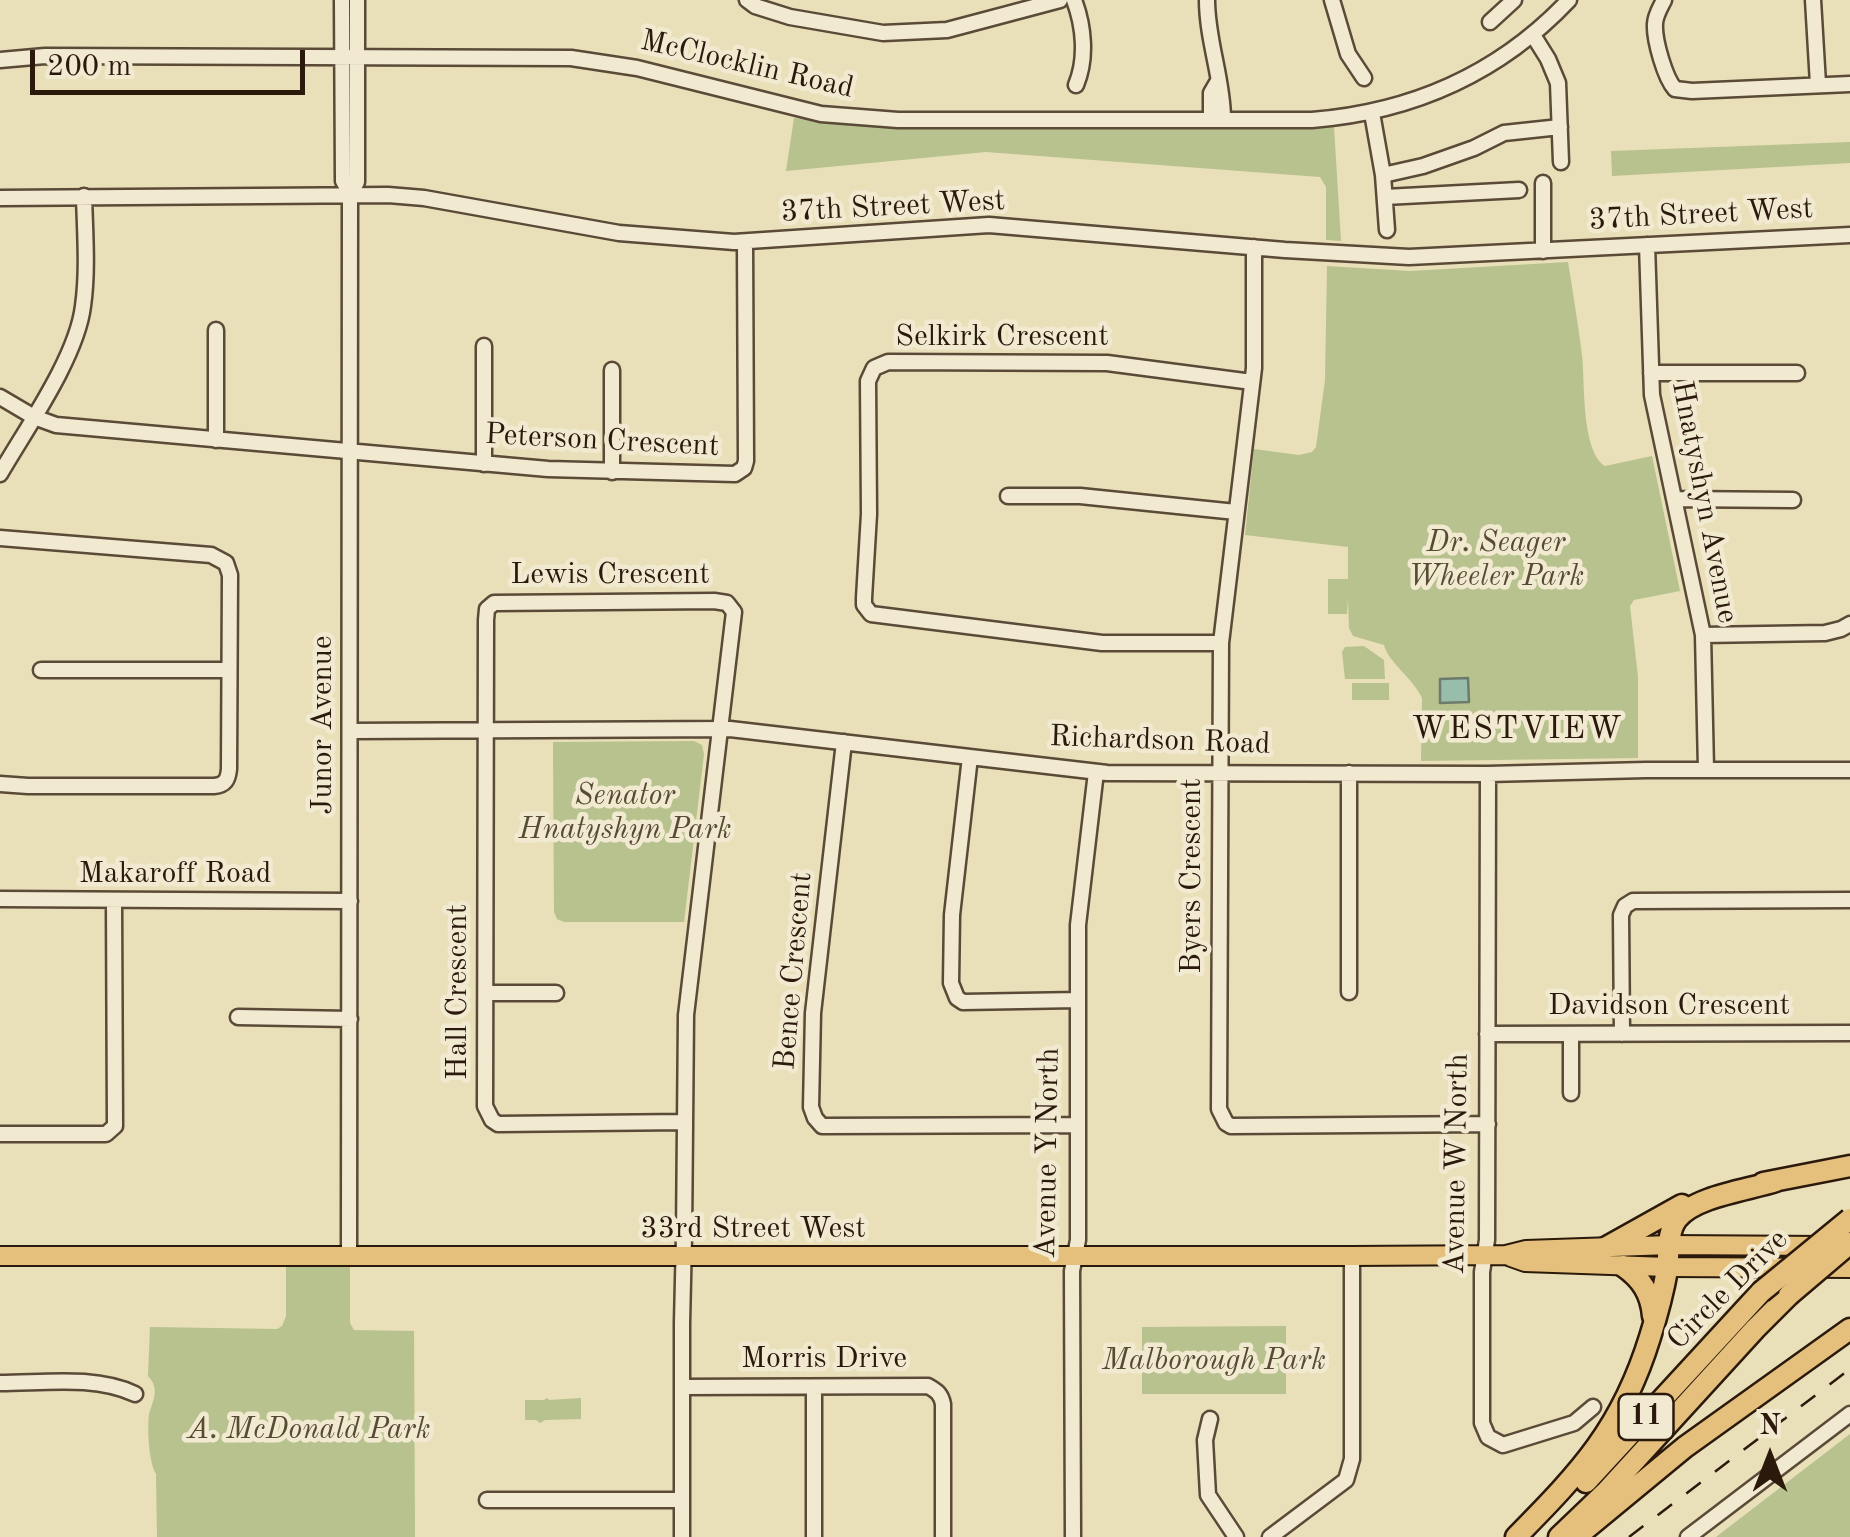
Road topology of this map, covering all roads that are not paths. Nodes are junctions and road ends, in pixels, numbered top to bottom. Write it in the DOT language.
graph roads {
  1 [pos="342,0"];
  2 [pos="357,0"];
  3 [pos="747,0"];
  4 [pos="1060,0"];
  5 [pos="1074,0"];
  6 [pos="1207,0"];
  7 [pos="1332,0"];
  8 [pos="1514,0"];
  9 [pos="1570,0"];
  10 [pos="1664,0"];
  11 [pos="1813,0"];
  12 [pos="1490,22"];
  13 [pos="1532,35"];
  14 [pos="349,58"];
  15 [pos="0,60"];
  16 [pos="1364,78"];
  17 [pos="1818,84"];
  18 [pos="1850,84"];
  19 [pos="1076,85"];
  20 [pos="1372,112"];
  21 [pos="1217,119"];
  22 [pos="1560,126"];
  23 [pos="1561,162"];
  24 [pos="1383,175"];
  25 [pos="1543,182"];
  26 [pos="1520,190"];
  27 [pos="350,194"];
  28 [pos="84,196"];
  29 [pos="0,198"];
  30 [pos="1384,198"];
  31 [pos="1387,230"];
  32 [pos="1850,235"];
  33 [pos="745,242"];
  34 [pos="1647,245"];
  35 [pos="1254,247"];
  36 [pos="1543,251"];
  37 [pos="216,330"];
  38 [pos="484,346"];
  39 [pos="612,370"];
  40 [pos="1797,373"];
  41 [pos="1650,374"];
  42 [pos="1252,382"];
  43 [pos="0,397"];
  44 [pos="34,417"];
  45 [pos="216,440"];
  46 [pos="350,452"];
  47 [pos="484,464"];
  48 [pos="612,472"];
  49 [pos="0,474"];
  50 [pos="1008,496"];
  51 [pos="1675,499"];
  52 [pos="1793,500"];
  53 [pos="1236,512"];
  54 [pos="0,538"];
  55 [pos="1850,624"];
  56 [pos="1703,635"];
  57 [pos="1221,643"];
  58 [pos="41,670"];
  59 [pos="229,670"];
  60 [pos="719,729"];
  61 [pos="486,730"];
  62 [pos="350,731"];
  63 [pos="844,742"];
  64 [pos="970,757"];
  65 [pos="1706,769"];
  66 [pos="1850,770"];
  67 [pos="1096,772"];
  68 [pos="1220,773"];
  69 [pos="1350,773"];
  70 [pos="1488,774"];
  71 [pos="0,784"];
  72 [pos="0,900"];
  73 [pos="1850,900"];
  74 [pos="114,901"];
  75 [pos="350,901"];
  76 [pos="1349,992"];
  77 [pos="486,993"];
  78 [pos="556,993"];
  79 [pos="1078,1000"];
  80 [pos="238,1017"];
  81 [pos="350,1019"];
  82 [pos="1487,1034"];
  83 [pos="1570,1034"];
  84 [pos="1622,1034"];
  85 [pos="1850,1034"];
  86 [pos="1571,1093"];
  87 [pos="684,1122"];
  88 [pos="1488,1124"];
  89 [pos="1078,1125"];
  90 [pos="0,1134"];
  91 [pos="1850,1166"];
  92 [pos="1776,1181"];
  93 [pos="1850,1218"];
  94 [pos="1670,1245"];
  95 [pos="1850,1245"];
  96 [pos="1605,1248"];
  97 [pos="1484,1255"];
  98 [pos="1506,1255"];
  99 [pos="0,1256"];
  100 [pos="1075,1256"];
  101 [pos="1352,1256"];
  102 [pos="349,1257"];
  103 [pos="684,1257"];
  104 [pos="1623,1266"];
  105 [pos="1667,1267"];
  106 [pos="1850,1268"];
  107 [pos="1850,1328"];
  108 [pos="1650,1338"];
  109 [pos="0,1383"];
  110 [pos="682,1388"];
  111 [pos="814,1388"];
  112 [pos="135,1394"];
  113 [pos="1593,1407"];
  114 [pos="1850,1414"];
  115 [pos="1210,1419"];
  116 [pos="488,1500"];
  117 [pos="682,1500"];
  118 [pos="682,1537"];
  119 [pos="814,1537"];
  120 [pos="943,1537"];
  121 [pos="1072,1537"];
  122 [pos="1236,1537"];
  123 [pos="1270,1537"];
  124 [pos="1516,1537"];
  125 [pos="1527,1537"];
  126 [pos="1559,1537"];
  127 [pos="1576,1537"];
  128 [pos="1688,1537"];
  1 -- 14 [label="street"];
  2 -- 14 [label="street"];
  3 -- 4 [label="street"];
  5 -- 19 [label="street"];
  6 -- 21 [label="street"];
  7 -- 16 [label="street"];
  8 -- 12 [label="street"];
  9 -- 13 [label="street, McClocklin Road"];
  10 -- 17 [label="street"];
  11 -- 17 [label="street"];
  13 -- 20 [label="street, McClocklin Road"];
  13 -- 22 [label="street"];
  14 -- 15 [label="street, McClocklin Road"];
  14 -- 21 [label="street, McClocklin Road"];
  14 -- 27 [label="street, Junor Avenue"];
  17 -- 18 [label="street"];
  20 -- 21 [label="street, McClocklin Road"];
  20 -- 24 [label="street"];
  22 -- 23 [label="street"];
  22 -- 24 [label="street"];
  24 -- 30 [label="street"];
  25 -- 36 [label="street"];
  26 -- 30 [label="street"];
  27 -- 28 [label="street, 37th Street West"];
  27 -- 33 [label="street, 37th Street West"];
  27 -- 46 [label="street, Junor Avenue"];
  28 -- 29 [label="street, 37th Street West"];
  28 -- 44 [label="street"];
  30 -- 31 [label="street"];
  32 -- 34 [label="street, 37th Street West"];
  33 -- 35 [label="street, 37th Street West"];
  33 -- 48 [label="street, Peterson Crescent"];
  34 -- 36 [label="street, 37th Street West"];
  34 -- 41 [label="street, Hnatyshyn Avenue"];
  35 -- 36 [label="street, 37th Street West"];
  35 -- 42 [label="street, Byers Crescent"];
  37 -- 45 [label="street"];
  38 -- 47 [label="street"];
  39 -- 48 [label="street"];
  40 -- 41 [label="street"];
  41 -- 51 [label="street, Hnatyshyn Avenue"];
  42 -- 53 [label="street, Byers Crescent"];
  42 -- 57 [label="street, Selkirk Crescent"];
  43 -- 44 [label="street, Peterson Crescent"];
  44 -- 45 [label="street, Peterson Crescent"];
  44 -- 49 [label="street"];
  45 -- 46 [label="street, Peterson Crescent"];
  46 -- 47 [label="street, Peterson Crescent"];
  46 -- 62 [label="street, Junor Avenue"];
  47 -- 48 [label="street, Peterson Crescent"];
  50 -- 53 [label="street"];
  51 -- 52 [label="street"];
  51 -- 56 [label="street, Hnatyshyn Avenue"];
  53 -- 57 [label="street, Byers Crescent"];
  54 -- 59 [label="street"];
  55 -- 56 [label="street"];
  56 -- 65 [label="street, Hnatyshyn Avenue"];
  57 -- 68 [label="street, Byers Crescent"];
  58 -- 59 [label="street"];
  59 -- 71 [label="street"];
  60 -- 61 [label="street, Richardson Road"];
  60 -- 61 [label="street, Lewis Crescent"];
  60 -- 63 [label="street, Richardson Road"];
  60 -- 87 [label="street"];
  61 -- 62 [label="street, Richardson Road"];
  61 -- 77 [label="street, Hall Crescent"];
  62 -- 75 [label="street, Junor Avenue"];
  63 -- 64 [label="street, Richardson Road"];
  63 -- 89 [label="street, Bence Crescent"];
  64 -- 67 [label="street, Richardson Road"];
  64 -- 79 [label="street"];
  65 -- 66 [label="street, Richardson Road"];
  65 -- 70 [label="street, Richardson Road"];
  67 -- 68 [label="street, Richardson Road"];
  67 -- 79 [label="street, Avenue Y North"];
  68 -- 69 [label="street, Richardson Road"];
  68 -- 88 [label="street, Byers Crescent"];
  69 -- 70 [label="street, Richardson Road"];
  69 -- 76 [label="street"];
  70 -- 82 [label="street, Avenue W North"];
  72 -- 74 [label="street, Makaroff Road"];
  73 -- 84 [label="street"];
  74 -- 75 [label="street, Makaroff Road"];
  74 -- 90 [label="street"];
  75 -- 81 [label="street, Junor Avenue"];
  77 -- 78 [label="street"];
  77 -- 87 [label="street, Hall Crescent"];
  79 -- 89 [label="street, Avenue Y North"];
  80 -- 81 [label="street"];
  81 -- 102 [label="street, Junor Avenue"];
  82 -- 83 [label="street, Davidson Crescent"];
  82 -- 88 [label="street, Avenue W North"];
  83 -- 84 [label="street, Davidson Crescent"];
  83 -- 86 [label="street"];
  84 -- 85 [label="street, Davidson Crescent"];
  87 -- 103 [label="street"];
  88 -- 97 [label="street, Avenue W North"];
  89 -- 100 [label="street, Avenue Y North"];
  91 -- 92 [label="highway"];
  92 -- 94 [label="highway"];
  92 -- 96 [label="highway"];
  93 -- 125 [label="highway, Circle Drive / 11, bridge"];
  94 -- 95 [label="main road, 33rd Street West"];
  94 -- 96 [label="main road, 33rd Street West"];
  94 -- 105 [label="highway"];
  95 -- 126 [label="highway, Circle Drive / 11, bridge"];
  96 -- 98 [label="main road, 33rd Street West"];
  97 -- 98 [label="main road, 33rd Street West"];
  97 -- 101 [label="main road, 33rd Street West"];
  97 -- 113 [label="street, Avenue W North"];
  98 -- 104 [label="main road, 33rd Street West"];
  99 -- 102 [label="main road, 33rd Street West"];
  100 -- 101 [label="main road, 33rd Street West"];
  100 -- 103 [label="main road, 33rd Street West"];
  100 -- 121 [label="street, Avenue Y North"];
  101 -- 123 [label="street"];
  102 -- 103 [label="main road, 33rd Street West"];
  103 -- 110 [label="street"];
  104 -- 105 [label="main road, 33rd Street West"];
  104 -- 108 [label="highway"];
  105 -- 106 [label="main road, 33rd Street West"];
  105 -- 108 [label="highway"];
  107 -- 127 [label="highway"];
  108 -- 124 [label="highway"];
  109 -- 112 [label="street"];
  110 -- 111 [label="street, Morris Drive"];
  110 -- 117 [label="street"];
  111 -- 119 [label="street"];
  111 -- 120 [label="street, Morris Drive"];
  114 -- 128 [label="street"];
  115 -- 122 [label="street"];
  116 -- 117 [label="street"];
  117 -- 118 [label="street"];
}
